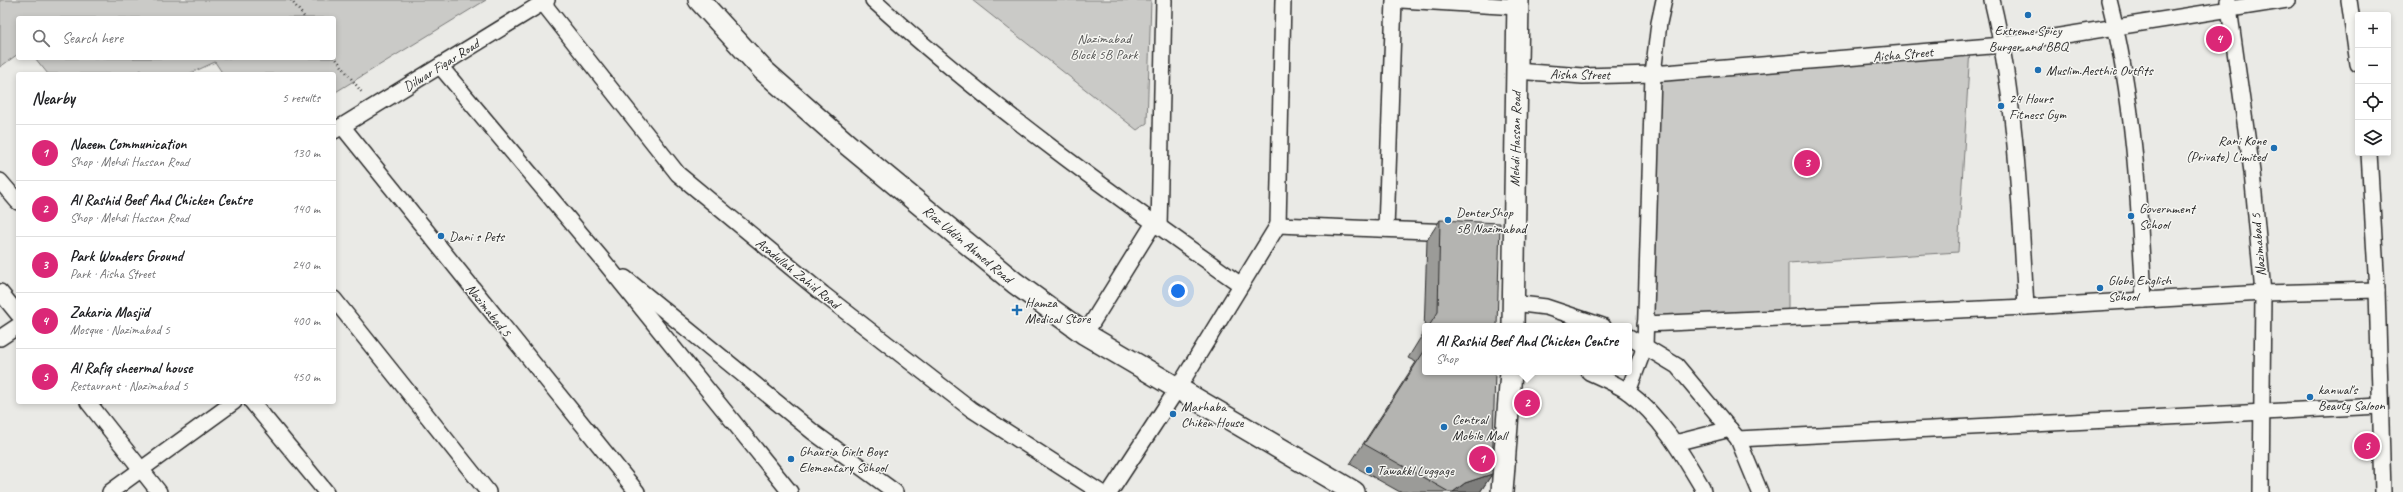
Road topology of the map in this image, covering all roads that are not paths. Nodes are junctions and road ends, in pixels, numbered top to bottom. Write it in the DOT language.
graph roads {
  1 [pos="699,0"];
  2 [pos="873,0"];
  3 [pos="1164,0"];
  4 [pos="1283,0"];
  5 [pos="1394,0"];
  6 [pos="1401,0"];
  7 [pos="1664,0"];
  8 [pos="1992,0"];
  9 [pos="2109,0"];
  10 [pos="2287,0"];
  11 [pos="2349,0"];
  12 [pos="545,1"];
  13 [pos="1518,3"];
  14 [pos="2229,5"];
  15 [pos="2116,28"];
  16 [pos="2003,45"];
  17 [pos="2356,48"];
  18 [pos="440,66"];
  19 [pos="1517,71"];
  20 [pos="1653,74"];
  21 [pos="338,129"];
  22 [pos="2369,156"];
  23 [pos="0,181"];
  24 [pos="16,200"];
  25 [pos="1156,225"];
  26 [pos="1278,225"];
  27 [pos="1386,229"];
  28 [pos="1466,232"];
  29 [pos="602,260"];
  30 [pos="1241,285"];
  31 [pos="2377,290"];
  32 [pos="0,292"];
  33 [pos="2263,293"];
  34 [pos="2144,300"];
  35 [pos="336,302"];
  36 [pos="1514,303"];
  37 [pos="2026,307"];
  38 [pos="16,312"];
  39 [pos="1513,323"];
  40 [pos="1594,323"];
  41 [pos="1645,324"];
  42 [pos="16,327"];
  43 [pos="1085,334"];
  44 [pos="0,338"];
  45 [pos="1632,339"];
  46 [pos="1644,346"];
  47 [pos="1511,375"];
  48 [pos="1595,375"];
  49 [pos="1178,388"];
  50 [pos="1628,392"];
  51 [pos="90,404"];
  52 [pos="231,404"];
  53 [pos="254,404"];
  54 [pos="2380,406"];
  55 [pos="2261,411"];
  56 [pos="1734,434"];
  57 [pos="1675,443"];
  58 [pos="141,469"];
  59 [pos="110,492"];
  60 [pos="159,492"];
  61 [pos="326,492"];
  62 [pos="488,492"];
  63 [pos="637,492"];
  64 [pos="790,492"];
  65 [pos="895,492"];
  66 [pos="1100,492"];
  67 [pos="1110,492"];
  68 [pos="1354,492"];
  69 [pos="1502,492"];
  70 [pos="1703,492"];
  71 [pos="1760,492"];
  72 [pos="2261,492"];
  73 [pos="2383,492"];
  1 -- 43 [label="main road, Riaz Uddin Ahmed Road"];
  2 -- 25 [label="street"];
  3 -- 25 [label="street"];
  4 -- 26 [label="street"];
  5 -- 27 [label="street"];
  6 -- 13 [label="street"];
  7 -- 20 [label="street"];
  8 -- 16 [label="street"];
  9 -- 15 [label="street"];
  10 -- 14 [label="street, Aisha Street"];
  11 -- 17 [label="street"];
  12 -- 18 [label="street, Dilwar Figar Road"];
  12 -- 66 [label="street, Asadullah Zahid Road"];
  13 -- 19 [label="main road, Mehdi Hassan Road"];
  14 -- 15 [label="street, Aisha Street"];
  14 -- 33 [label="street, Nazimabad 5"];
  15 -- 16 [label="street, Aisha Street"];
  15 -- 34 [label="street"];
  16 -- 20 [label="street, Aisha Street"];
  16 -- 37 [label="street"];
  18 -- 21 [label="street, Dilwar Figar Road"];
  18 -- 29 [label="street"];
  19 -- 20 [label="street, Aisha Street"];
  19 -- 36 [label="main road, Mehdi Hassan Road"];
  20 -- 41 [label="street"];
  21 -- 63 [label="street, Nazimabad 5"];
  22 -- 31 [label="street"];
  23 -- 24 [label="street"];
  25 -- 30 [label="street"];
  25 -- 43 [label="street"];
  26 -- 27 [label="street"];
  26 -- 30 [label="street"];
  27 -- 28 [label="street"];
  29 -- 64 [label="street"];
  29 -- 65 [label="street"];
  30 -- 49 [label="street"];
  31 -- 33 [label="street"];
  31 -- 54 [label="street"];
  32 -- 38 [label="street"];
  33 -- 34 [label="street"];
  33 -- 55 [label="street, Nazimabad 5"];
  34 -- 37 [label="street"];
  35 -- 62 [label="street"];
  36 -- 39 [label="main road, Mehdi Hassan Road"];
  36 -- 40 [label="street"];
  37 -- 41 [label="street"];
  41 -- 46 [label="street"];
  42 -- 44 [label="street"];
  43 -- 49 [label="main road, Riaz Uddin Ahmed Road"];
  45 -- 46 [label="street"];
  46 -- 50 [label="street"];
  46 -- 56 [label="street"];
  47 -- 69 [label="main road"];
  48 -- 50 [label="street"];
  49 -- 67 [label="street"];
  49 -- 68 [label="main road, Riaz Uddin Ahmed Road"];
  50 -- 57 [label="street"];
  51 -- 58 [label="street"];
  52 -- 58 [label="street"];
  53 -- 61 [label="street"];
  54 -- 55 [label="street"];
  54 -- 73 [label="street"];
  55 -- 56 [label="street"];
  55 -- 72 [label="street, Nazimabad 5"];
  56 -- 57 [label="street"];
  56 -- 71 [label="street"];
  57 -- 70 [label="street"];
  58 -- 59 [label="street"];
  58 -- 60 [label="street"];
}
